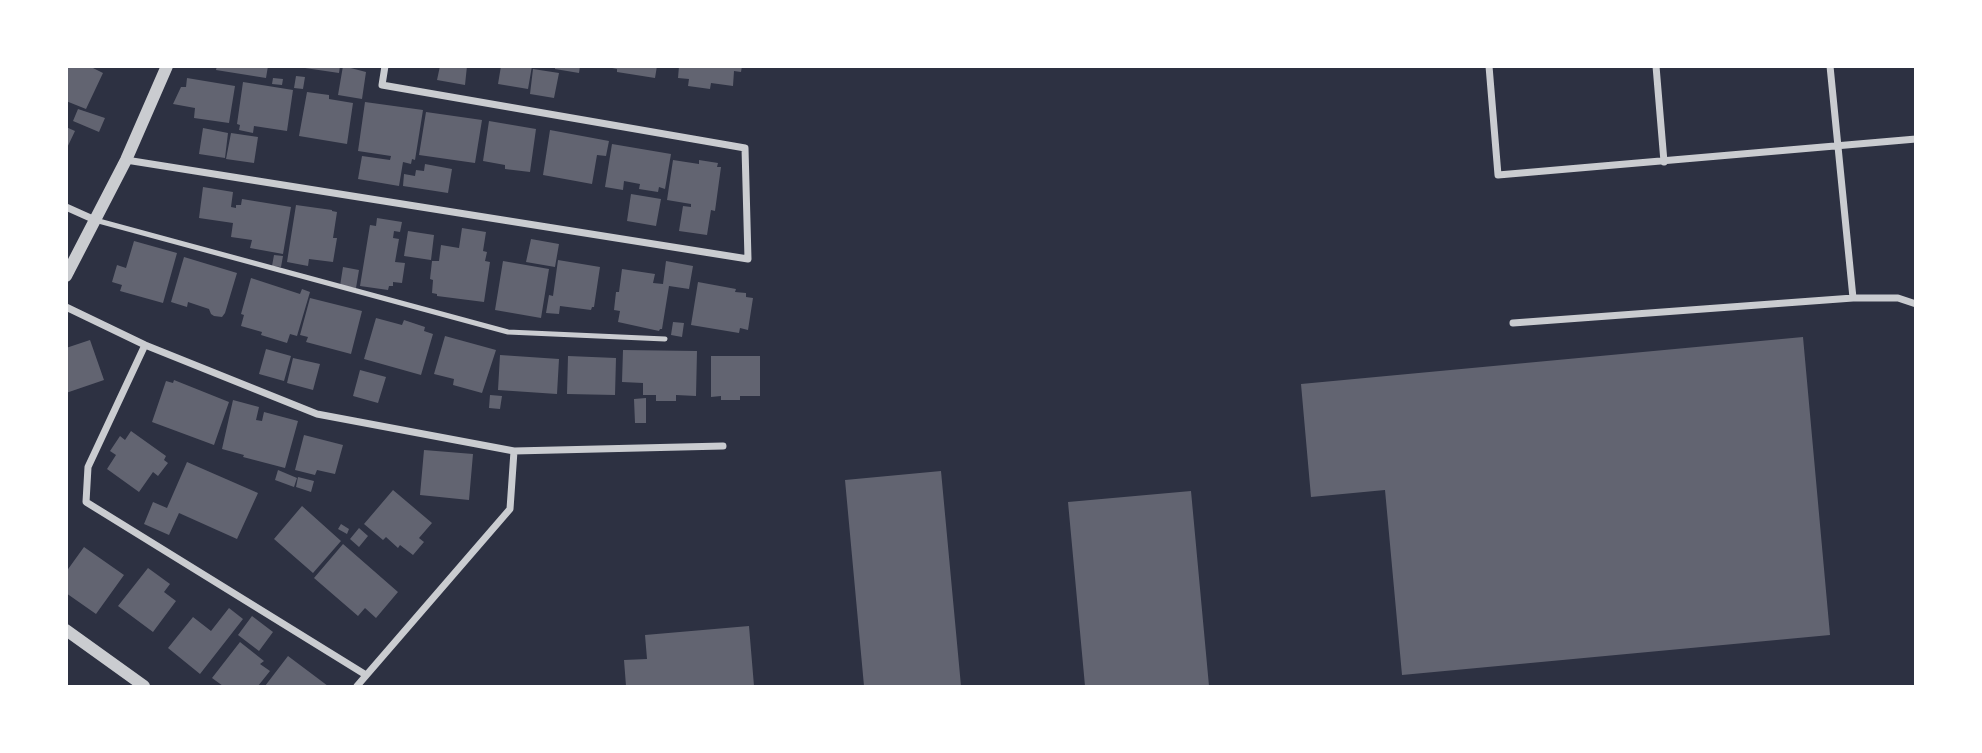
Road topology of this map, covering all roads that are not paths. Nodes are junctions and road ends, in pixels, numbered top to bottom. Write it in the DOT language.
graph roads {
  1 [pos="167,66"];
  2 [pos="385,66"];
  3 [pos="1489,66"];
  4 [pos="1656,66"];
  5 [pos="1830,66"];
  6 [pos="1916,139"];
  7 [pos="1838,145"];
  8 [pos="126,160"];
  9 [pos="1664,162"];
  10 [pos="66,207"];
  11 [pos="95,220"];
  12 [pos="66,276"];
  13 [pos="1853,298"];
  14 [pos="1916,304"];
  15 [pos="66,307"];
  16 [pos="1513,323"];
  17 [pos="665,339"];
  18 [pos="145,345"];
  19 [pos="723,446"];
  20 [pos="514,451"];
  21 [pos="66,629"];
  22 [pos="366,675"];
  23 [pos="144,687"];
  24 [pos="357,687"];
  1 -- 8 [label="street"];
  2 -- 8 [label="street"];
  3 -- 9 [label="street"];
  4 -- 9 [label="street"];
  5 -- 7 [label="street"];
  6 -- 7 [label="street"];
  7 -- 9 [label="street"];
  7 -- 13 [label="street"];
  8 -- 11 [label="street"];
  10 -- 11 [label="street"];
  11 -- 12 [label="street"];
  11 -- 17 [label="lane"];
  13 -- 14 [label="street"];
  13 -- 16 [label="street"];
  15 -- 18 [label="street"];
  18 -- 20 [label="street"];
  18 -- 22 [label="street"];
  19 -- 20 [label="street"];
  20 -- 22 [label="street"];
  21 -- 23 [label="street"];
  22 -- 24 [label="street"];
}
